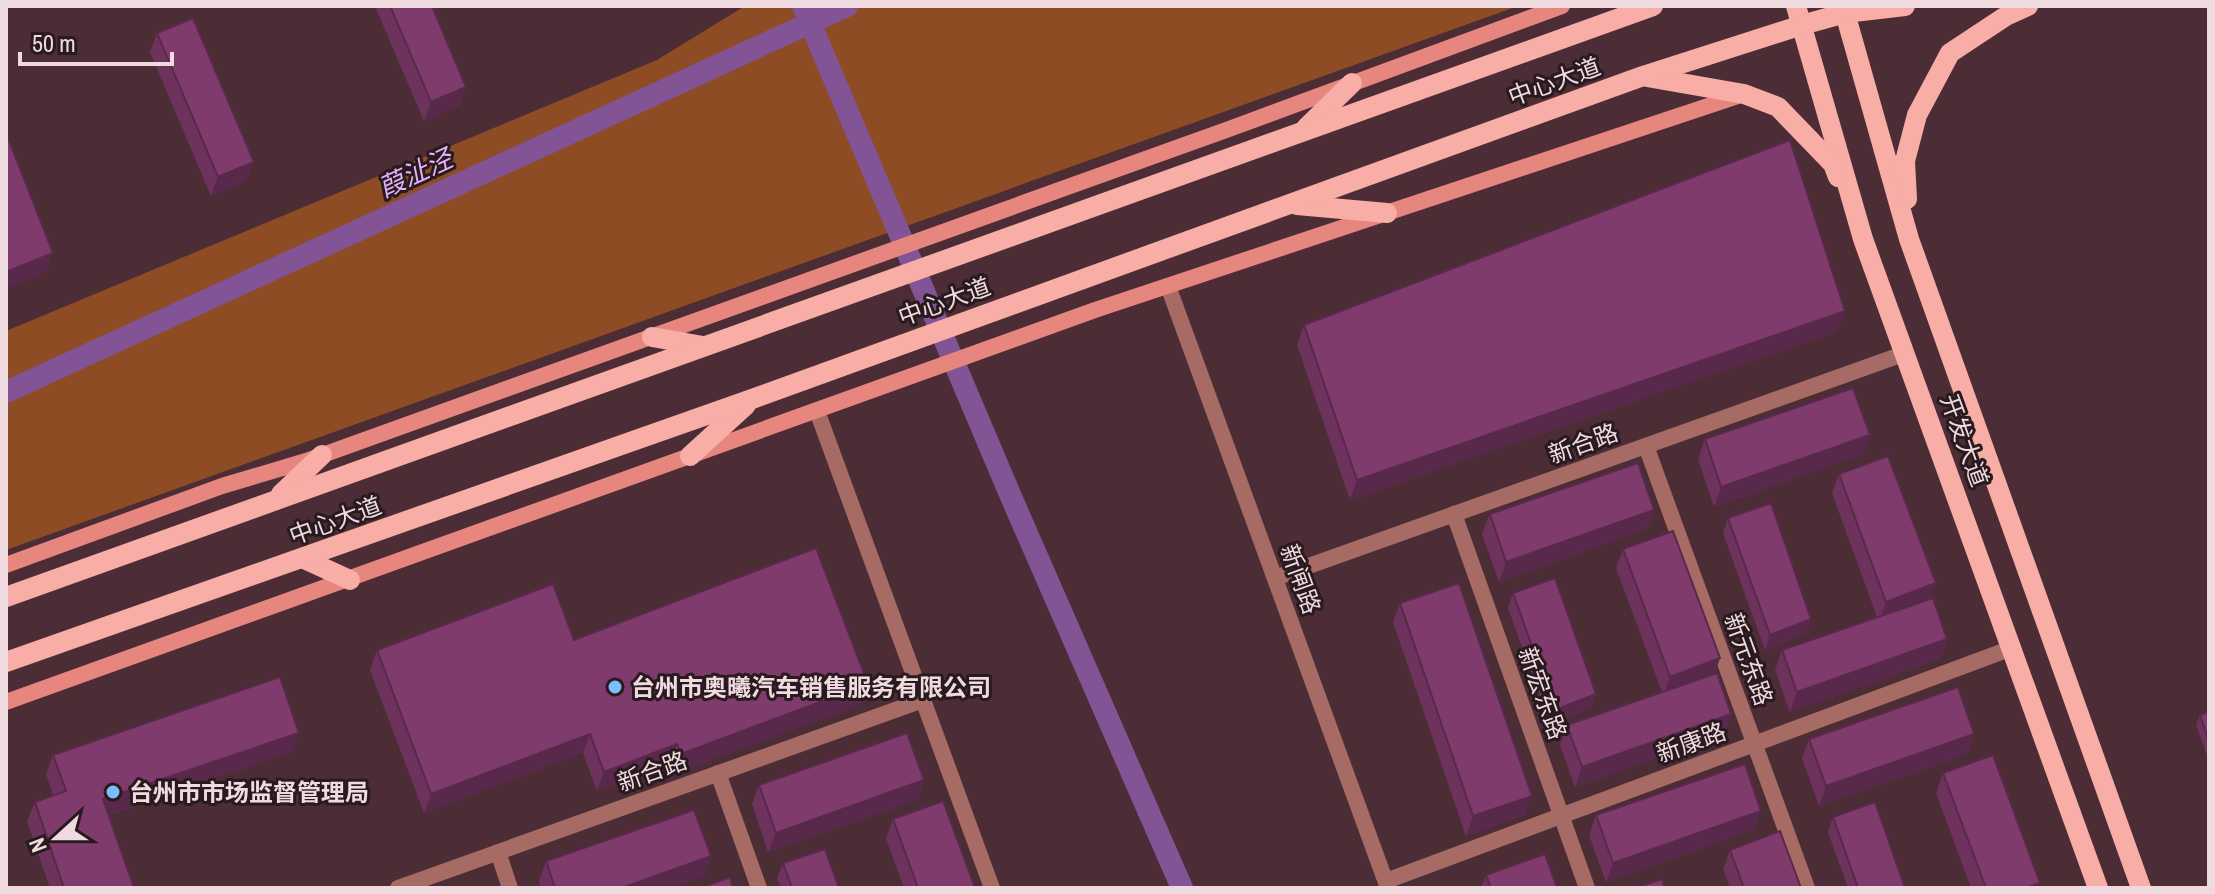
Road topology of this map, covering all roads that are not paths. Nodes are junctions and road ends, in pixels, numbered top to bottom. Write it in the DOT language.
graph roads {
  1 [pos="1562,6"];
  2 [pos="1632,6"];
  3 [pos="1653,6"];
  4 [pos="1905,6"];
  5 [pos="2028,6"];
  6 [pos="1844,10"];
  7 [pos="1799,15"];
  8 [pos="1612,21"];
  9 [pos="1643,76"];
  10 [pos="1352,83"];
  11 [pos="1744,94"];
  12 [pos="1301,132"];
  13 [pos="1289,204"];
  14 [pos="1387,213"];
  15 [pos="1863,239"];
  16 [pos="1909,239"];
  17 [pos="1168,286"];
  18 [pos="652,337"];
  19 [pos="703,346"];
  20 [pos="1906,353"];
  21 [pos="752,399"];
  22 [pos="817,411"];
  23 [pos="1646,446"];
  24 [pos="322,455"];
  25 [pos="690,456"];
  26 [pos="274,500"];
  27 [pos="1454,514"];
  28 [pos="304,559"];
  29 [pos="6,565"];
  30 [pos="1275,578"];
  31 [pos="350,580"];
  32 [pos="6,597"];
  33 [pos="2012,648"];
  34 [pos="6,662"];
  35 [pos="923,700"];
  36 [pos="6,702"];
  37 [pos="1754,744"];
  38 [pos="718,773"];
  39 [pos="1561,816"];
  40 [pos="498,852"];
  41 [pos="1387,885"];
  42 [pos="398,888"];
  43 [pos="510,888"];
  44 [pos="759,888"];
  45 [pos="992,888"];
  46 [pos="1587,888"];
  47 [pos="1807,888"];
  48 [pos="2098,888"];
  49 [pos="2141,888"];
  1 -- 10 [label="main road"];
  2 -- 8 [label="main road"];
  3 -- 8 [label="main road, 中心大道"];
  4 -- 6 [label="main road, 中心大道"];
  5 -- 16 [label="main road"];
  6 -- 7 [label="main road, 中心大道"];
  6 -- 16 [label="main road, 开发大道"];
  7 -- 9 [label="main road, 中心大道"];
  7 -- 15 [label="main road, 开发大道"];
  8 -- 12 [label="main road, 中心大道"];
  9 -- 11 [label="main road"];
  9 -- 13 [label="main road, 中心大道"];
  10 -- 12 [label="main road"];
  10 -- 18 [label="main road"];
  11 -- 14 [label="main road"];
  11 -- 15 [label="main road"];
  12 -- 19 [label="main road, 中心大道"];
  13 -- 14 [label="main road"];
  13 -- 21 [label="main road, 中心大道"];
  14 -- 17 [label="main road"];
  15 -- 20 [label="main road, 开发大道"];
  16 -- 49 [label="main road, 开发大道"];
  17 -- 22 [label="main road"];
  17 -- 30 [label="street, 新闸路"];
  18 -- 19 [label="main road"];
  18 -- 24 [label="main road"];
  19 -- 26 [label="main road, 中心大道"];
  20 -- 23 [label="street, 新合路"];
  20 -- 33 [label="main road, 开发大道"];
  21 -- 25 [label="main road"];
  21 -- 28 [label="main road, 中心大道"];
  22 -- 25 [label="main road"];
  22 -- 35 [label="street"];
  23 -- 27 [label="street, 新合路"];
  23 -- 37 [label="street, 新元东路"];
  24 -- 26 [label="main road"];
  24 -- 29 [label="main road"];
  25 -- 31 [label="main road"];
  26 -- 32 [label="main road, 中心大道"];
  27 -- 30 [label="street, 新合路"];
  27 -- 39 [label="street, 新宏东路"];
  28 -- 31 [label="main road"];
  28 -- 34 [label="main road, 中心大道"];
  30 -- 41 [label="street, 新闸路"];
  31 -- 36 [label="main road"];
  33 -- 37 [label="street, 新康路"];
  33 -- 48 [label="main road, 开发大道"];
  35 -- 38 [label="street, 新合路"];
  35 -- 45 [label="street"];
  37 -- 39 [label="street, 新康路"];
  37 -- 47 [label="street, 新元东路"];
  38 -- 40 [label="street, 新合路"];
  38 -- 44 [label="street"];
  39 -- 41 [label="street, 新康路"];
  39 -- 46 [label="street, 新宏东路"];
  40 -- 42 [label="street, 新合路"];
  40 -- 43 [label="street"];
}
